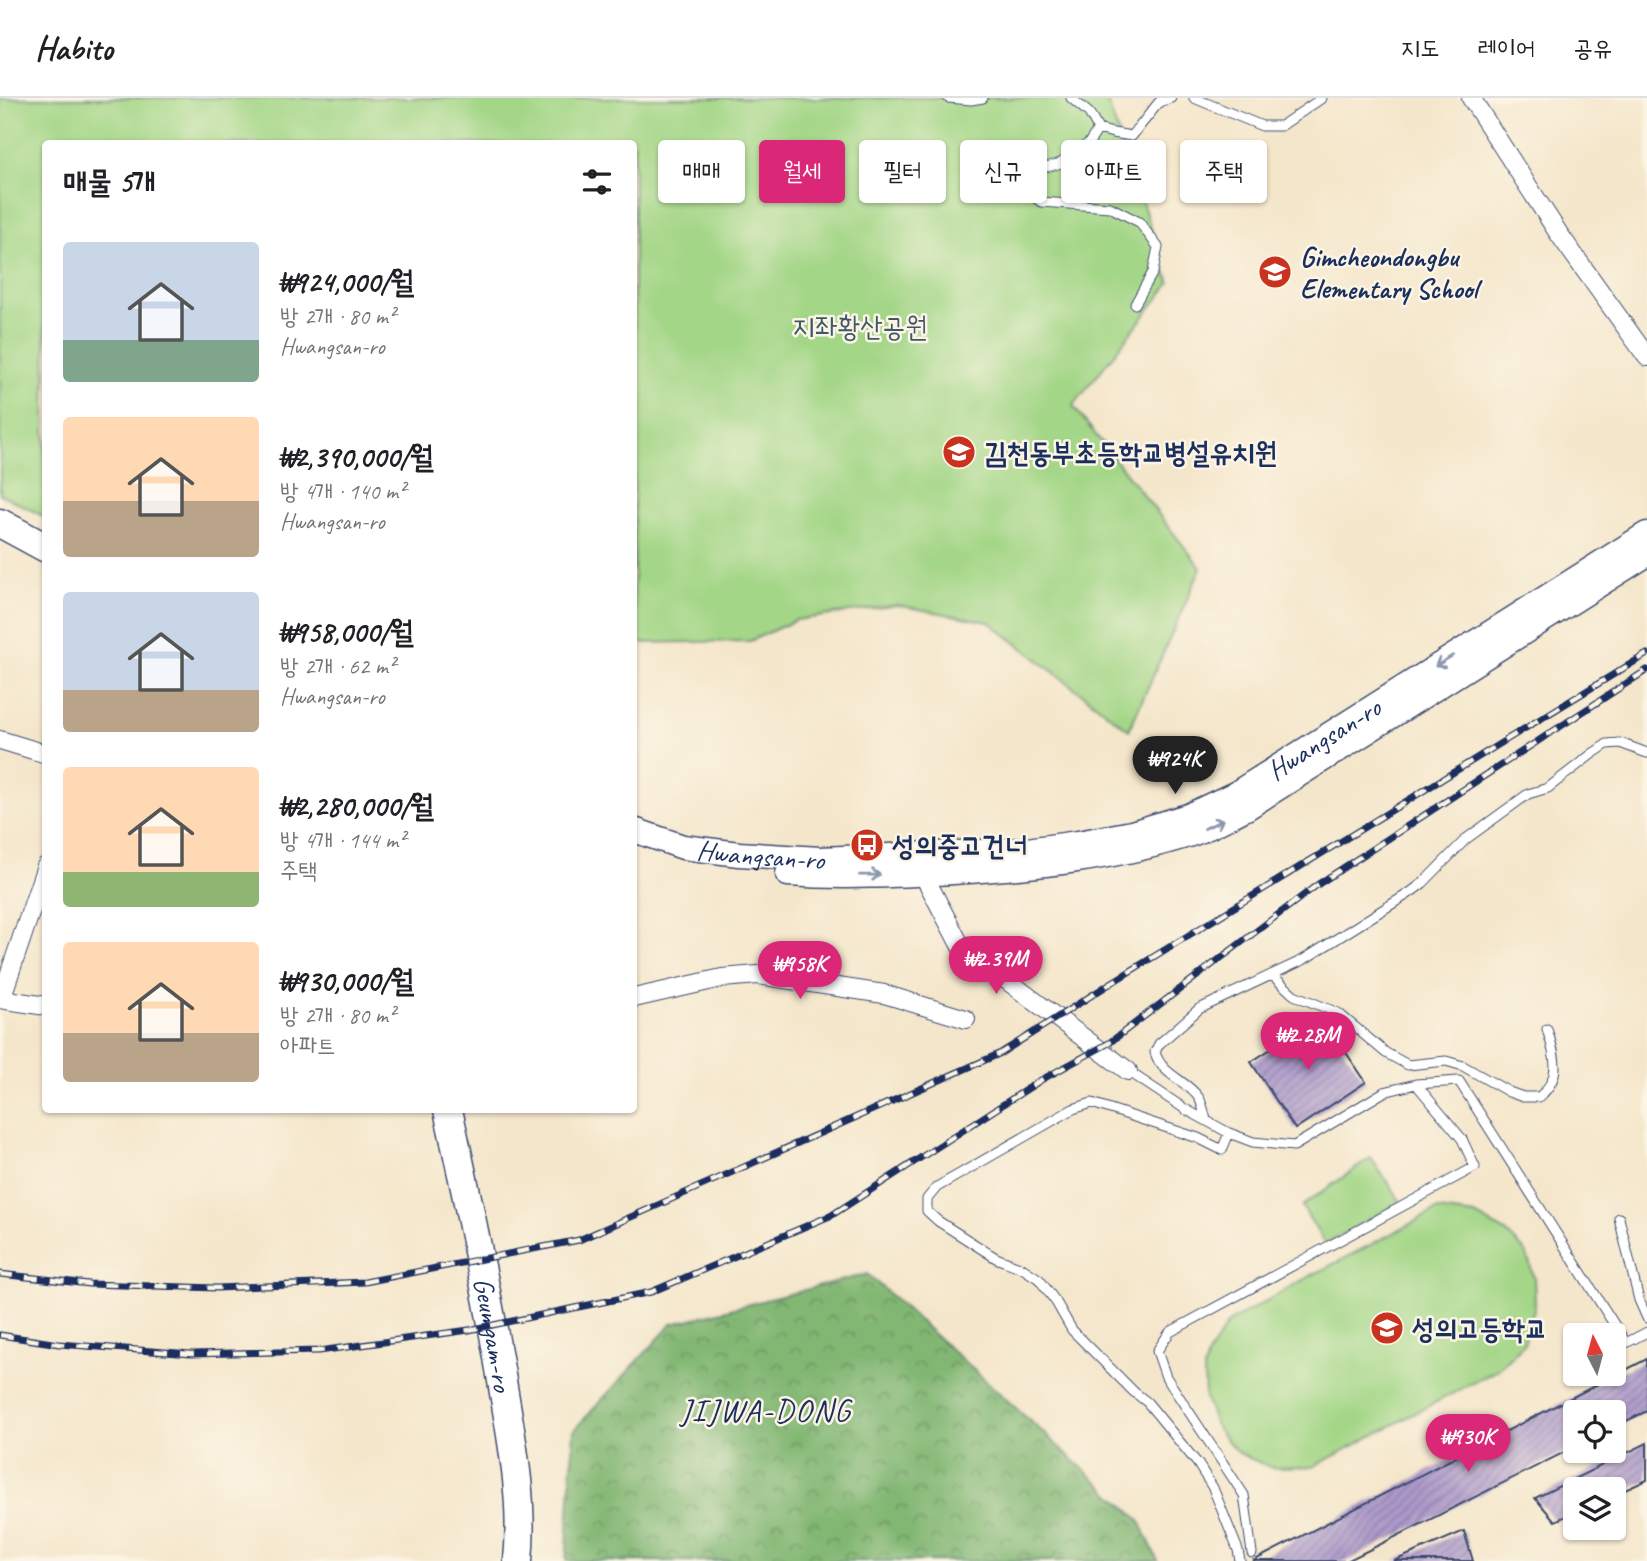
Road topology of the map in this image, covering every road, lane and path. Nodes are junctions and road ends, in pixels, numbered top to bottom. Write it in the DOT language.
graph roads {
  1 [pos="948,98"];
  2 [pos="983,98"];
  3 [pos="1072,98"];
  4 [pos="1171,98"];
  5 [pos="1194,98"];
  6 [pos="1322,98"];
  7 [pos="1471,98"];
  8 [pos="1098,128"];
  9 [pos="1135,304"];
  10 [pos="1647,357"];
  11 [pos="0,523"];
  12 [pos="1647,534"];
  13 [pos="42,546"];
  14 [pos="1647,554"];
  15 [pos="0,740"];
  16 [pos="42,753"];
  17 [pos="1647,753"];
  18 [pos="637,831"];
  19 [pos="637,849"];
  20 [pos="923,874"];
  21 [pos="42,878"];
  22 [pos="1272,975"];
  23 [pos="637,997"];
  24 [pos="0,999"];
  25 [pos="42,1005"];
  26 [pos="966,1019"];
  27 [pos="1547,1029"];
  28 [pos="1128,1071"];
  29 [pos="1416,1084"];
  30 [pos="449,1113"];
  31 [pos="1206,1120"];
  32 [pos="1229,1133"];
  33 [pos="1619,1218"];
  34 [pos="1647,1318"];
  35 [pos="1647,1332"];
  36 [pos="1252,1553"];
  37 [pos="518,1561"];
  38 [pos="1240,1561"];
  1 -- 2 [label="lane"];
  3 -- 8 [label="lane"];
  4 -- 8 [label="lane"];
  5 -- 6 [label="lane"];
  7 -- 10 [label="street"];
  8 -- 9 [label="lane"];
  11 -- 13 [label="main road"];
  12 -- 18 [label="street, Hwangsan-ro, one-way"];
  20 -- 14 [label="street, Hwangsan-ro, one-way"];
  15 -- 16 [label="street"];
  17 -- 22 [label="lane"];
  19 -- 20 [label="street, Hwangsan-ro, one-way"];
  20 -- 28 [label="street"];
  21 -- 24 [label="street"];
  22 -- 27 [label="lane"];
  22 -- 31 [label="lane"];
  23 -- 26 [label="street"];
  24 -- 25 [label="street"];
  28 -- 31 [label="lane"];
  29 -- 32 [label="lane"];
  29 -- 35 [label="lane"];
  29 -- 36 [label="lane"];
  30 -- 37 [label="main road, Geumgam-ro"];
  31 -- 32 [label="lane"];
  32 -- 38 [label="lane"];
  33 -- 34 [label="lane"];
}
